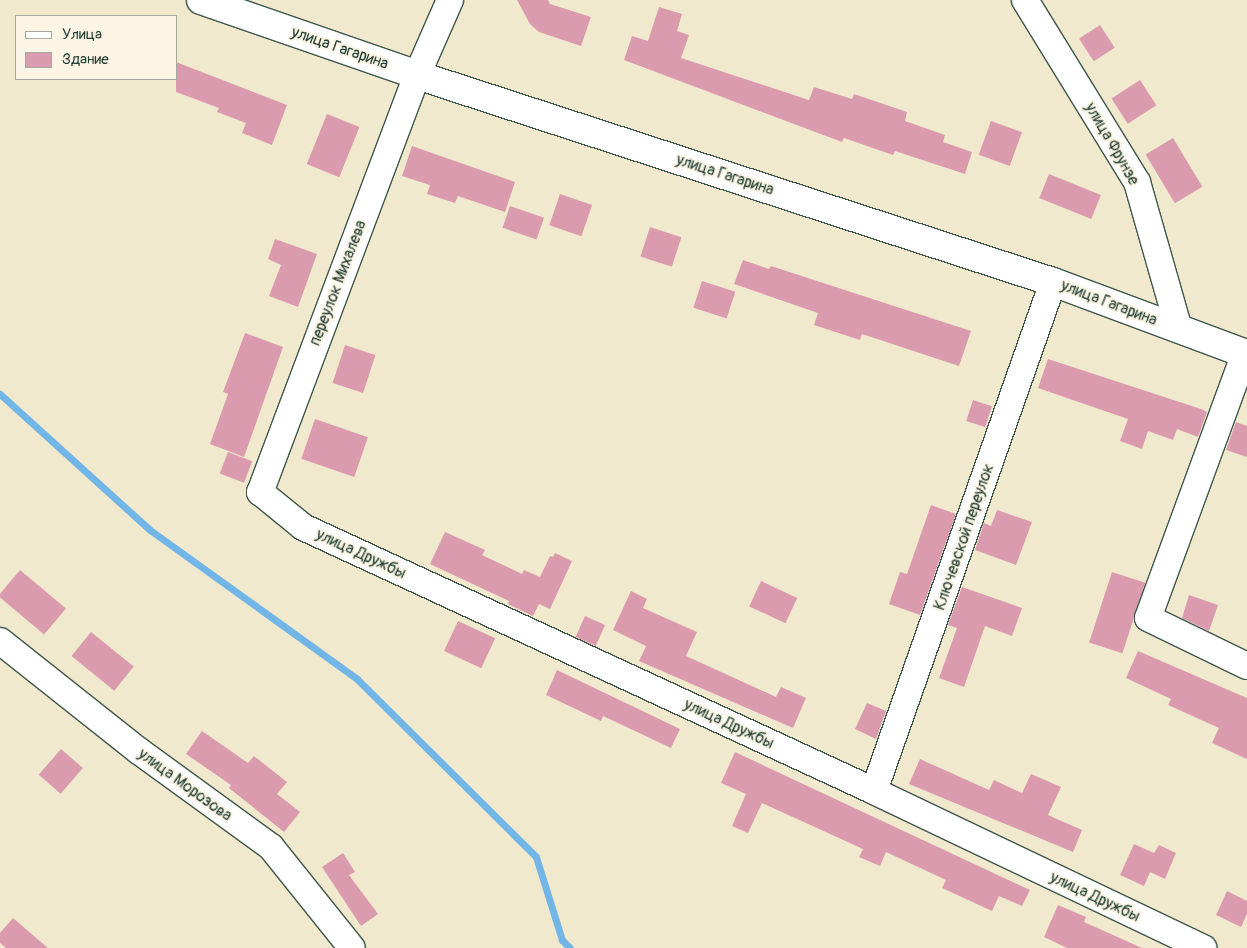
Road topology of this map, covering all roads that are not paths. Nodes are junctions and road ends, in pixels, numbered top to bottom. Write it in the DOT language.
graph roads {
  1 [pos="201,0"];
  2 [pos="450,0"];
  3 [pos="1025,0"];
  4 [pos="417,75"];
  5 [pos="1053,282"];
  6 [pos="1179,329"];
  7 [pos="1246,354"];
  8 [pos="260,492"];
  9 [pos="0,641"];
  10 [pos="1247,666"];
  11 [pos="874,791"];
  12 [pos="352,948"];
  13 [pos="1203,948"];
  1 -- 4 [label="main road, улица Гагарина"];
  2 -- 4 [label="street, переулок Михалева"];
  3 -- 6 [label="street, улица Фрунзе"];
  4 -- 5 [label="main road, улица Гагарина"];
  4 -- 8 [label="street, переулок Михалева"];
  5 -- 6 [label="main road, улица Гагарина"];
  5 -- 11 [label="street, Ключевской переулок"];
  6 -- 7 [label="main road, улица Гагарина"];
  7 -- 10 [label="street"];
  8 -- 11 [label="street, улица Дружбы"];
  9 -- 12 [label="street, улица Морозова"];
  11 -- 13 [label="street, улица Дружбы"];
}
